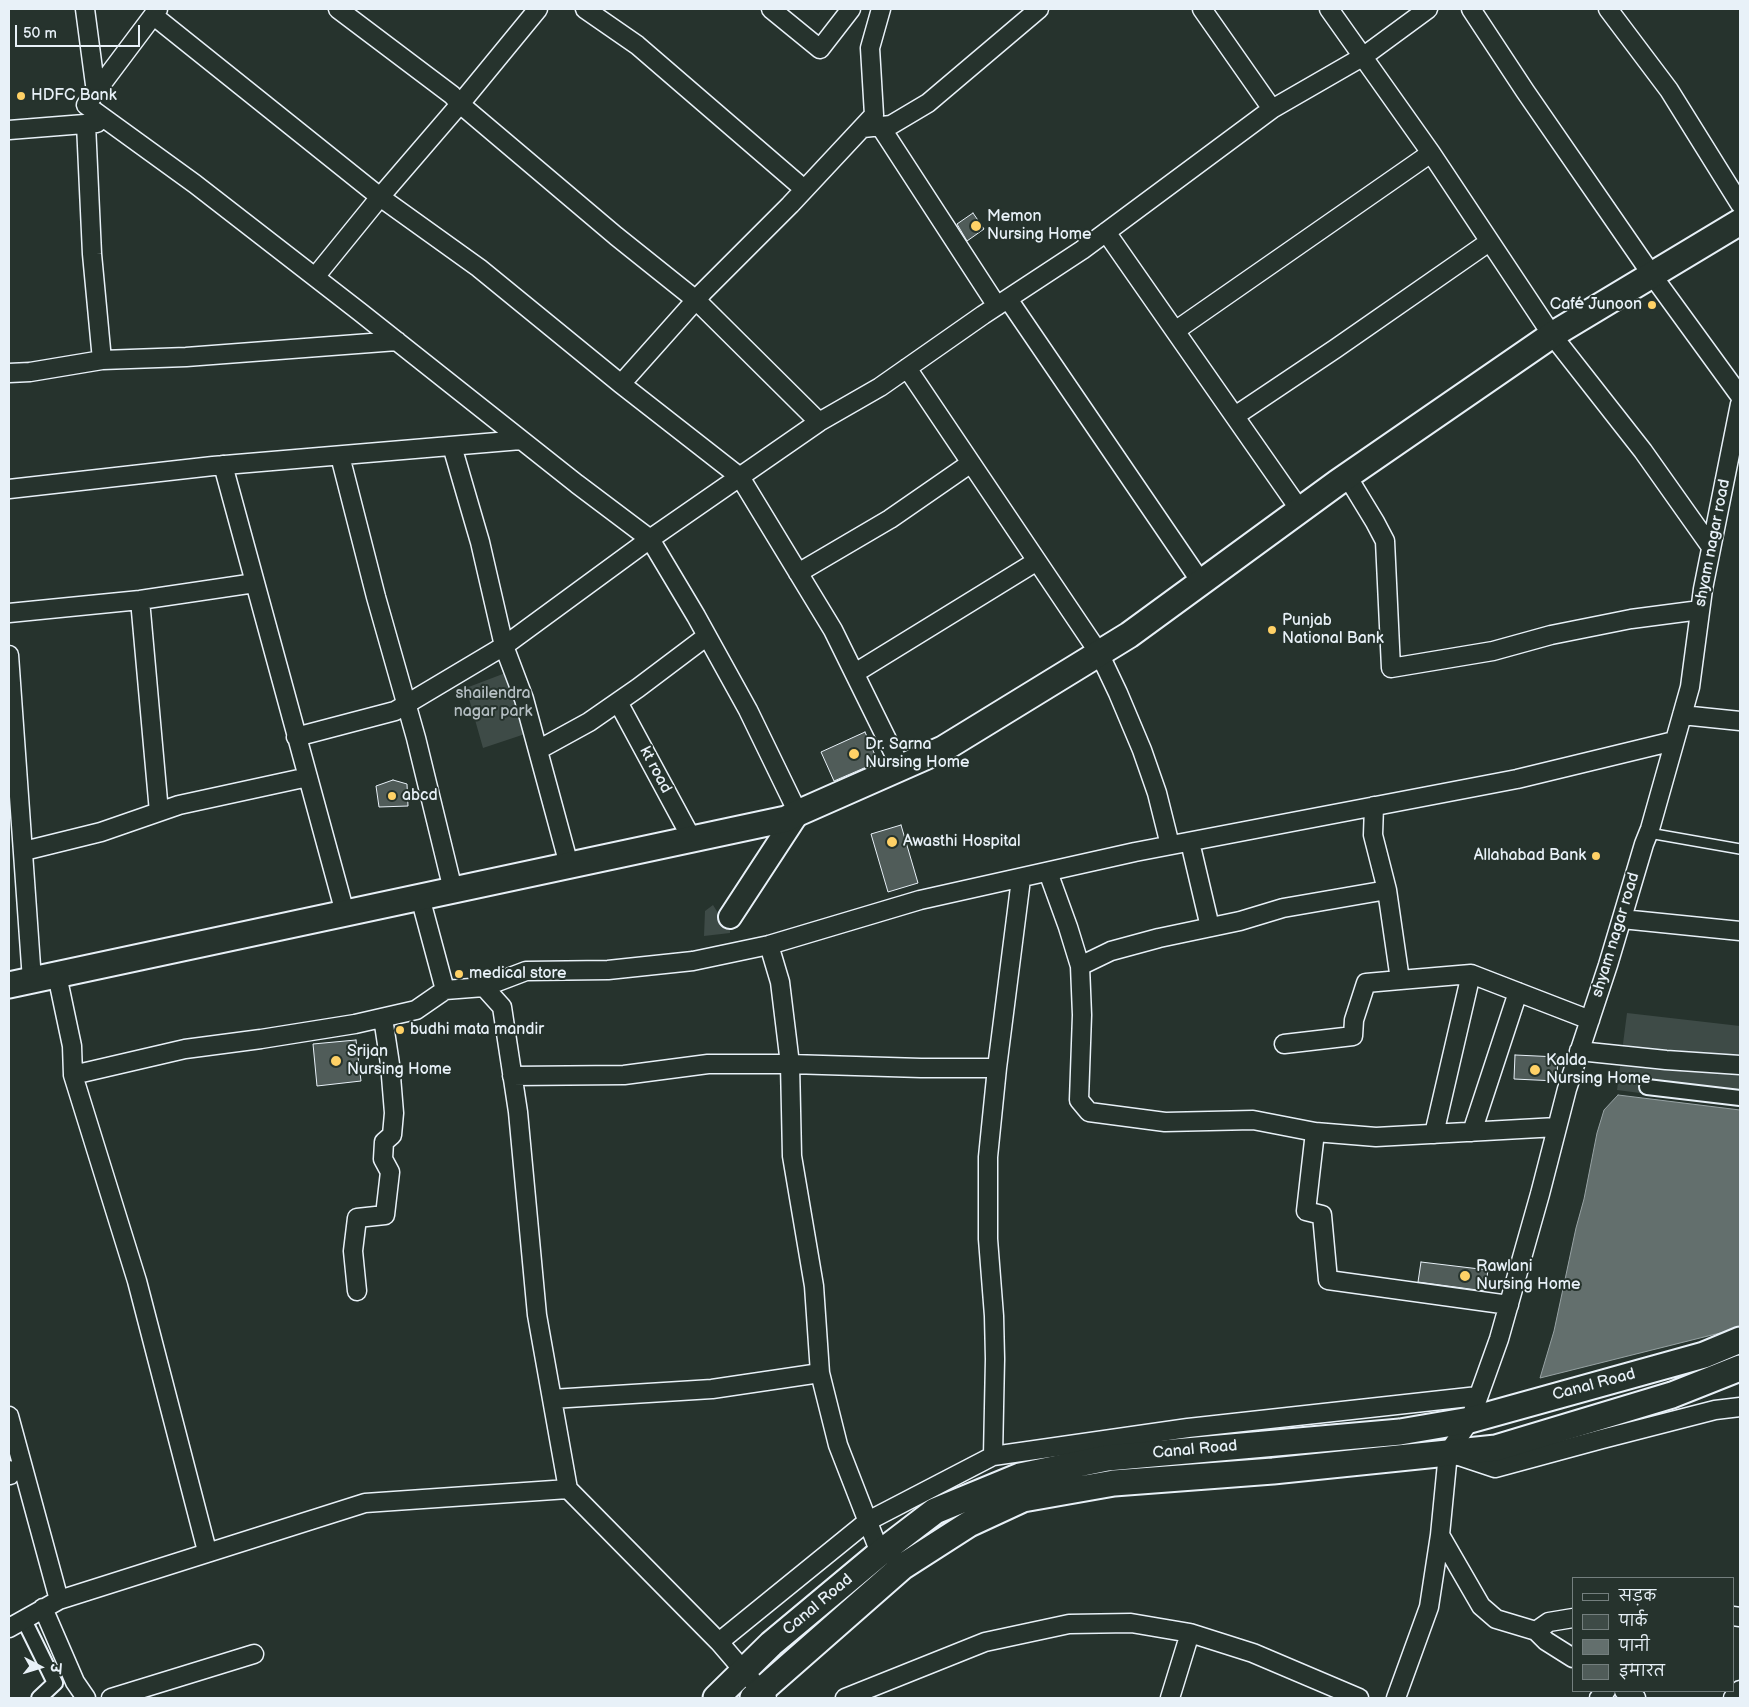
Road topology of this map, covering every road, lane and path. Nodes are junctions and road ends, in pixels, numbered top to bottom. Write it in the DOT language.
graph roads {
  1 [pos="85,9"];
  2 [pos="338,9"];
  3 [pos="538,9"];
  4 [pos="585,9"];
  5 [pos="771,9"];
  6 [pos="851,9"];
  7 [pos="881,9"];
  8 [pos="1038,9"];
  9 [pos="1202,9"];
  10 [pos="1329,9"];
  11 [pos="1428,9"];
  12 [pos="1471,9"];
  13 [pos="1608,9"];
  14 [pos="156,12"];
  15 [pos="1364,56"];
  16 [pos="96,92"];
  17 [pos="460,104"];
  18 [pos="1272,109"];
  19 [pos="110,122"];
  20 [pos="86,124"];
  21 [pos="872,127"];
  22 [pos="9,130"];
  23 [pos="1431,153"];
  24 [pos="804,189"];
  25 [pos="380,197"];
  26 [pos="1740,204"];
  27 [pos="1740,222"];
  28 [pos="1106,232"];
  29 [pos="1489,242"];
  30 [pos="1652,275"];
  31 [pos="315,276"];
  32 [pos="696,300"];
  33 [pos="1003,302"];
  34 [pos="1175,332"];
  35 [pos="1552,335"];
  36 [pos="397,341"];
  37 [pos="102,360"];
  38 [pos="907,368"];
  39 [pos="9,373"];
  40 [pos="621,384"];
  41 [pos="1740,396"];
  42 [pos="1740,404"];
  43 [pos="1234,416"];
  44 [pos="819,422"];
  45 [pos="521,440"];
  46 [pos="452,446"];
  47 [pos="340,456"];
  48 [pos="971,463"];
  49 [pos="223,466"];
  50 [pos="1347,476"];
  51 [pos="740,477"];
  52 [pos="9,489"];
  53 [pos="1300,510"];
  54 [pos="650,539"];
  55 [pos="1712,547"];
  56 [pos="1037,561"];
  57 [pos="798,573"];
  58 [pos="1201,582"];
  59 [pos="255,584"];
  60 [pos="140,600"];
  61 [pos="1700,610"];
  62 [pos="9,613"];
  63 [pos="707,636"];
  64 [pos="504,646"];
  65 [pos="1099,653"];
  66 [pos="9,656"];
  67 [pos="855,673"];
  68 [pos="11,697"];
  69 [pos="618,702"];
  70 [pos="407,704"];
  71 [pos="1682,715"];
  72 [pos="1740,721"];
  73 [pos="296,737"];
  74 [pos="1674,741"];
  75 [pos="538,750"];
  76 [pos="901,768"];
  77 [pos="308,777"];
  78 [pos="14,796"];
  79 [pos="1374,806"];
  80 [pos="159,812"];
  81 [pos="798,813"];
  82 [pos="1648,833"];
  83 [pos="692,839"];
  84 [pos="1190,842"];
  85 [pos="1170,845"];
  86 [pos="1740,849"];
  87 [pos="24,851"];
  88 [pos="569,865"];
  89 [pos="1048,872"];
  90 [pos="1021,878"];
  91 [pos="453,890"];
  92 [pos="1387,890"];
  93 [pos="420,897"];
  94 [pos="345,913"];
  95 [pos="730,917"];
  96 [pos="1622,919"];
  97 [pos="1210,927"];
  98 [pos="1740,931"];
  99 [pos="769,945"];
  100 [pos="1080,966"];
  101 [pos="1471,974"];
  102 [pos="57,975"];
  103 [pos="1400,980"];
  104 [pos="21,983"];
  105 [pos="484,987"];
  106 [pos="445,990"];
  107 [pos="1518,992"];
  108 [pos="383,1018"];
  109 [pos="1590,1020"];
  110 [pos="1284,1044"];
  111 [pos="1579,1051"];
  112 [pos="790,1064"];
  113 [pos="1740,1065"];
  114 [pos="997,1068"];
  115 [pos="73,1074"];
  116 [pos="512,1076"];
  117 [pos="1647,1087"];
  118 [pos="1740,1098"];
  119 [pos="1557,1127"];
  120 [pos="1315,1132"];
  121 [pos="1472,1132"];
  122 [pos="1434,1134"];
  123 [pos="356,1290"];
  124 [pos="1509,1305"];
  125 [pos="1740,1340"];
  126 [pos="1740,1368"];
  127 [pos="820,1373"];
  128 [pos="1478,1396"];
  129 [pos="552,1399"];
  130 [pos="1740,1407"];
  131 [pos="9,1416"];
  132 [pos="1470,1420"];
  133 [pos="1448,1453"];
  134 [pos="993,1456"];
  135 [pos="9,1470"];
  136 [pos="9,1476"];
  137 [pos="568,1489"];
  138 [pos="868,1521"];
  139 [pos="1440,1535"];
  140 [pos="207,1552"];
  141 [pos="880,1553"];
  142 [pos="51,1604"];
  143 [pos="1572,1618"];
  144 [pos="16,1624"];
  145 [pos="1536,1631"];
  146 [pos="1190,1633"];
  147 [pos="720,1642"];
  148 [pos="254,1654"];
  149 [pos="1572,1657"];
  150 [pos="744,1670"];
  151 [pos="1740,1690"];
  152 [pos="760,1696"];
  153 [pos="39,1698"];
  154 [pos="86,1698"];
  155 [pos="111,1698"];
  156 [pos="716,1698"];
  157 [pos="845,1698"];
  158 [pos="1170,1698"];
  159 [pos="1360,1698"];
  160 [pos="1396,1698"];
  161 [pos="1733,1698"];
  1 -- 16 [label="street"];
  2 -- 17 [label="street"];
  3 -- 17 [label="street"];
  4 -- 24 [label="street"];
  5 -- 6 [label="street"];
  7 -- 21 [label="street"];
  8 -- 21 [label="street"];
  9 -- 18 [label="street"];
  10 -- 15 [label="street"];
  11 -- 15 [label="street"];
  12 -- 30 [label="street"];
  13 -- 26 [label="street"];
  14 -- 16 [label="street"];
  14 -- 25 [label="street"];
  15 -- 18 [label="street"];
  15 -- 23 [label="street"];
  16 -- 19 [label="street"];
  17 -- 25 [label="street"];
  17 -- 32 [label="street"];
  18 -- 28 [label="street"];
  19 -- 20 [label="street"];
  19 -- 31 [label="street"];
  20 -- 22 [label="street"];
  20 -- 37 [label="street"];
  21 -- 24 [label="street"];
  21 -- 33 [label="street"];
  23 -- 29 [label="street"];
  23 -- 34 [label="street"];
  24 -- 32 [label="street"];
  25 -- 31 [label="street"];
  25 -- 40 [label="street"];
  27 -- 30 [label="main road"];
  28 -- 33 [label="street"];
  28 -- 34 [label="street"];
  29 -- 35 [label="street"];
  29 -- 43 [label="street"];
  30 -- 35 [label="main road"];
  30 -- 41 [label="street"];
  31 -- 36 [label="street"];
  32 -- 40 [label="street"];
  32 -- 44 [label="street"];
  33 -- 38 [label="street"];
  33 -- 58 [label="street"];
  34 -- 43 [label="street"];
  35 -- 50 [label="main road"];
  35 -- 55 [label="street"];
  36 -- 37 [label="street"];
  36 -- 45 [label="street"];
  37 -- 39 [label="street"];
  38 -- 44 [label="street"];
  38 -- 48 [label="street"];
  40 -- 51 [label="street"];
  42 -- 55 [label="street, shyam nagar road"];
  43 -- 53 [label="street"];
  44 -- 51 [label="street"];
  45 -- 46 [label="street"];
  45 -- 54 [label="street"];
  46 -- 47 [label="street"];
  46 -- 64 [label="street"];
  47 -- 49 [label="street"];
  47 -- 70 [label="street"];
  48 -- 56 [label="street"];
  48 -- 57 [label="street"];
  49 -- 52 [label="street"];
  49 -- 59 [label="street"];
  50 -- 53 [label="main road"];
  50 -- 61 [label="street"];
  51 -- 54 [label="street"];
  51 -- 57 [label="street"];
  53 -- 58 [label="main road"];
  54 -- 63 [label="street"];
  54 -- 64 [label="street"];
  55 -- 61 [label="street, shyam nagar road"];
  56 -- 65 [label="street"];
  56 -- 67 [label="street"];
  57 -- 67 [label="street"];
  58 -- 65 [label="main road"];
  59 -- 60 [label="street"];
  59 -- 73 [label="street"];
  60 -- 62 [label="street"];
  60 -- 80 [label="street"];
  61 -- 71 [label="street, shyam nagar road"];
  63 -- 69 [label="street"];
  63 -- 81 [label="street"];
  64 -- 70 [label="street"];
  64 -- 75 [label="street"];
  65 -- 76 [label="main road"];
  65 -- 85 [label="street"];
  66 -- 68 [label="street"];
  67 -- 76 [label="street"];
  68 -- 78 [label="street"];
  69 -- 75 [label="street"];
  69 -- 83 [label="street, kt road"];
  70 -- 73 [label="street"];
  70 -- 91 [label="street"];
  71 -- 72 [label="street"];
  71 -- 74 [label="street, shyam nagar road"];
  73 -- 77 [label="street"];
  74 -- 79 [label="street"];
  74 -- 82 [label="street, shyam nagar road"];
  75 -- 88 [label="street"];
  76 -- 81 [label="main road"];
  77 -- 80 [label="street"];
  77 -- 94 [label="street"];
  78 -- 87 [label="street"];
  79 -- 84 [label="street"];
  79 -- 92 [label="street"];
  80 -- 87 [label="street"];
  81 -- 83 [label="main road"];
  81 -- 95 [label="street"];
  82 -- 86 [label="lane"];
  82 -- 96 [label="street, shyam nagar road"];
  83 -- 88 [label="main road"];
  84 -- 85 [label="street"];
  84 -- 97 [label="street"];
  85 -- 89 [label="street"];
  87 -- 104 [label="street"];
  88 -- 91 [label="main road"];
  89 -- 90 [label="street"];
  89 -- 100 [label="street"];
  90 -- 99 [label="street"];
  90 -- 114 [label="street"];
  91 -- 93 [label="main road"];
  92 -- 97 [label="street"];
  92 -- 103 [label="street"];
  93 -- 94 [label="main road"];
  93 -- 106 [label="street"];
  94 -- 102 [label="main road"];
  96 -- 98 [label="street"];
  96 -- 109 [label="street, shyam nagar road"];
  97 -- 100 [label="street"];
  99 -- 105 [label="street"];
  99 -- 112 [label="street"];
  100 -- 120 [label="street"];
  101 -- 103 [label="street"];
  101 -- 107 [label="street"];
  101 -- 122 [label="street"];
  102 -- 104 [label="main road"];
  102 -- 115 [label="street"];
  103 -- 110 [label="street"];
  105 -- 106 [label="street"];
  105 -- 116 [label="street"];
  106 -- 108 [label="street"];
  107 -- 109 [label="street"];
  107 -- 121 [label="street"];
  108 -- 115 [label="street"];
  108 -- 123 [label="street"];
  109 -- 111 [label="street, shyam nagar road"];
  111 -- 113 [label="street"];
  111 -- 119 [label="street, shyam nagar road"];
  112 -- 114 [label="street"];
  112 -- 116 [label="street"];
  112 -- 127 [label="street"];
  114 -- 134 [label="street"];
  115 -- 140 [label="street"];
  116 -- 129 [label="street"];
  117 -- 118 [label="street"];
  119 -- 121 [label="street"];
  119 -- 124 [label="street, shyam nagar road"];
  120 -- 122 [label="street"];
  120 -- 124 [label="street"];
  121 -- 122 [label="street"];
  124 -- 128 [label="street, shyam nagar road"];
  125 -- 132 [label="main road, Canal Road"];
  126 -- 133 [label="main road, Canal Road"];
  127 -- 129 [label="street"];
  127 -- 138 [label="street"];
  128 -- 132 [label="street, shyam nagar road"];
  128 -- 134 [label="street"];
  129 -- 137 [label="street"];
  130 -- 133 [label="street"];
  131 -- 142 [label="street"];
  132 -- 133 [label="street, shyam nagar road"];
  132 -- 141 [label="main road, Canal Road"];
  133 -- 139 [label="street"];
  133 -- 152 [label="main road, Canal Road"];
  134 -- 138 [label="street"];
  135 -- 136 [label="street"];
  137 -- 140 [label="street"];
  137 -- 147 [label="street"];
  138 -- 141 [label="street"];
  138 -- 147 [label="street"];
  139 -- 145 [label="street"];
  139 -- 160 [label="street"];
  140 -- 142 [label="street"];
  141 -- 150 [label="main road, Canal Road"];
  142 -- 144 [label="street"];
  142 -- 154 [label="street"];
  143 -- 145 [label="street"];
  144 -- 153 [label="street"];
  145 -- 149 [label="street"];
  146 -- 157 [label="street"];
  146 -- 158 [label="street"];
  146 -- 159 [label="street"];
  147 -- 150 [label="street"];
  148 -- 155 [label="street"];
  150 -- 152 [label="street"];
  150 -- 156 [label="main road, Canal Road"];
  151 -- 161 [label="street"];
}
